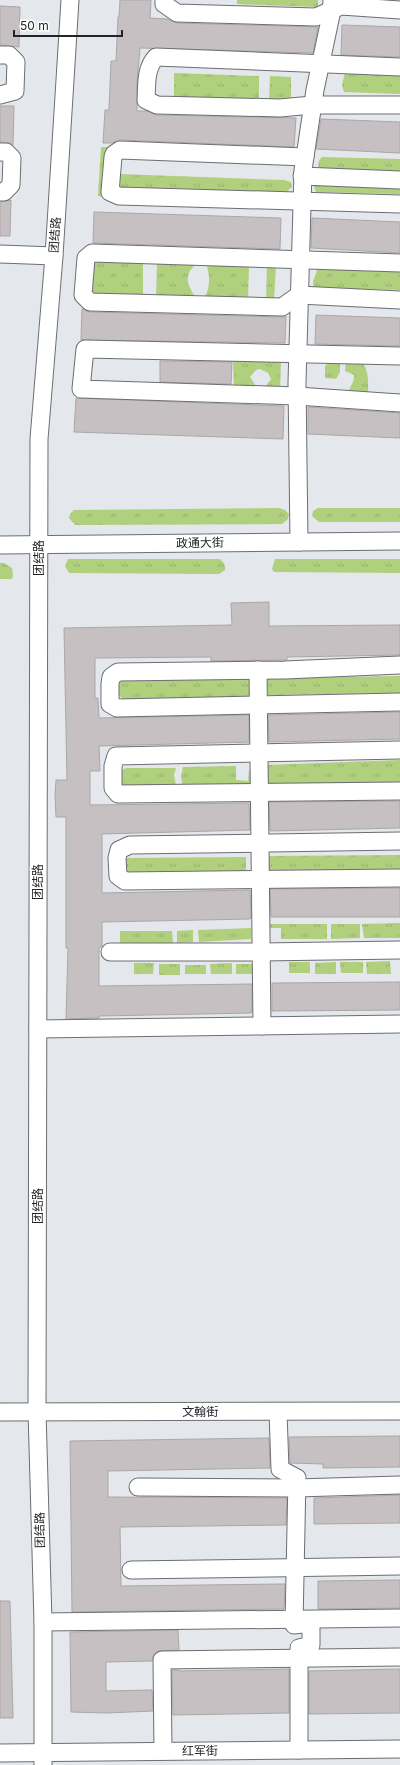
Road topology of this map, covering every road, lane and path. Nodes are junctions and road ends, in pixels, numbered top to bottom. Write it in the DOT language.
graph roads {
  1 [pos="70,0"];
  2 [pos="164,0"];
  3 [pos="332,5"];
  4 [pos="400,10"];
  5 [pos="0,55"];
  6 [pos="320,63"];
  7 [pos="400,67"];
  8 [pos="0,95"];
  9 [pos="312,105"];
  10 [pos="400,105"];
  11 [pos="0,152"];
  12 [pos="305,157"];
  13 [pos="302,176"];
  14 [pos="400,180"];
  15 [pos="0,192"];
  16 [pos="302,201"];
  17 [pos="400,204"];
  18 [pos="0,254"];
  19 [pos="54,256"];
  20 [pos="300,259"];
  21 [pos="400,263"];
  22 [pos="299,294"];
  23 [pos="400,300"];
  24 [pos="298,355"];
  25 [pos="400,356"];
  26 [pos="297,396"];
  27 [pos="400,403"];
  28 [pos="400,540"];
  29 [pos="299,542"];
  30 [pos="0,545"];
  31 [pos="39,545"];
  32 [pos="400,665"];
  33 [pos="258,670"];
  34 [pos="400,702"];
  35 [pos="259,705"];
  36 [pos="400,750"];
  37 [pos="259,753"];
  38 [pos="400,791"];
  39 [pos="260,792"];
  40 [pos="400,841"];
  41 [pos="260,843"];
  42 [pos="400,878"];
  43 [pos="261,880"];
  44 [pos="400,950"];
  45 [pos="110,952"];
  46 [pos="261,952"];
  47 [pos="400,1024"];
  48 [pos="262,1026"];
  49 [pos="38,1029"];
  50 [pos="38,1411"];
  51 [pos="400,1411"];
  52 [pos="0,1412"];
  53 [pos="278,1412"];
  54 [pos="400,1486"];
  55 [pos="138,1487"];
  56 [pos="296,1488"];
  57 [pos="400,1566"];
  58 [pos="295,1568"];
  59 [pos="131,1570"];
  60 [pos="400,1618"];
  61 [pos="294,1619"];
  62 [pos="43,1622"];
  63 [pos="400,1657"];
  64 [pos="299,1658"];
  65 [pos="400,1749"];
  66 [pos="299,1750"];
  67 [pos="163,1751"];
  68 [pos="0,1753"];
  69 [pos="319,1757"];
  70 [pos="43,1759"];
  1 -- 19 [label="street, 团结路"];
  2 -- 3 [label="street"];
  3 -- 4 [label="street"];
  3 -- 6 [label="street"];
  5 -- 8 [label="street"];
  6 -- 7 [label="street"];
  6 -- 9 [label="street"];
  6 -- 9 [label="street"];
  9 -- 10 [label="street"];
  9 -- 12 [label="street"];
  11 -- 15 [label="street"];
  12 -- 13 [label="street"];
  12 -- 16 [label="street"];
  13 -- 14 [label="street"];
  13 -- 16 [label="street"];
  16 -- 17 [label="street"];
  16 -- 20 [label="street"];
  18 -- 19 [label="street"];
  19 -- 31 [label="street, 团结路"];
  20 -- 21 [label="street"];
  20 -- 22 [label="street"];
  20 -- 22 [label="street"];
  22 -- 23 [label="street"];
  22 -- 24 [label="street"];
  24 -- 25 [label="street"];
  24 -- 26 [label="street"];
  24 -- 26 [label="street"];
  26 -- 27 [label="street"];
  26 -- 29 [label="street"];
  28 -- 29 [label="street, 政通大街"];
  29 -- 31 [label="street, 政通大街"];
  30 -- 31 [label="street, 政通大街"];
  31 -- 49 [label="street, 团结路"];
  32 -- 33 [label="street"];
  33 -- 35 [label="street"];
  33 -- 35 [label="street"];
  34 -- 35 [label="street"];
  35 -- 37 [label="street"];
  36 -- 37 [label="street"];
  37 -- 39 [label="street"];
  37 -- 39 [label="street"];
  38 -- 39 [label="street"];
  39 -- 41 [label="street"];
  40 -- 41 [label="street"];
  41 -- 43 [label="street"];
  41 -- 43 [label="street"];
  42 -- 43 [label="street"];
  43 -- 46 [label="street"];
  44 -- 46 [label="street"];
  45 -- 46 [label="street"];
  46 -- 48 [label="street"];
  47 -- 48 [label="street"];
  48 -- 49 [label="street"];
  49 -- 50 [label="street, 团结路"];
  50 -- 52 [label="street, 文翰街"];
  50 -- 53 [label="street, 文翰街"];
  50 -- 62 [label="street, 团结路"];
  51 -- 53 [label="street, 文翰街"];
  53 -- 56 [label="street"];
  54 -- 56 [label="street"];
  55 -- 56 [label="street"];
  56 -- 58 [label="street"];
  57 -- 58 [label="street"];
  58 -- 59 [label="street"];
  58 -- 61 [label="street"];
  60 -- 61 [label="street"];
  61 -- 62 [label="street"];
  61 -- 64 [label="street"];
  62 -- 70 [label="street, 团结路"];
  63 -- 64 [label="street"];
  64 -- 66 [label="street"];
  64 -- 67 [label="street"];
  65 -- 69 [label="street, 红军街"];
  66 -- 67 [label="street, 红军街"];
  66 -- 69 [label="street, 红军街"];
  67 -- 70 [label="street, 红军街"];
  68 -- 70 [label="street, 红军街"];
}
